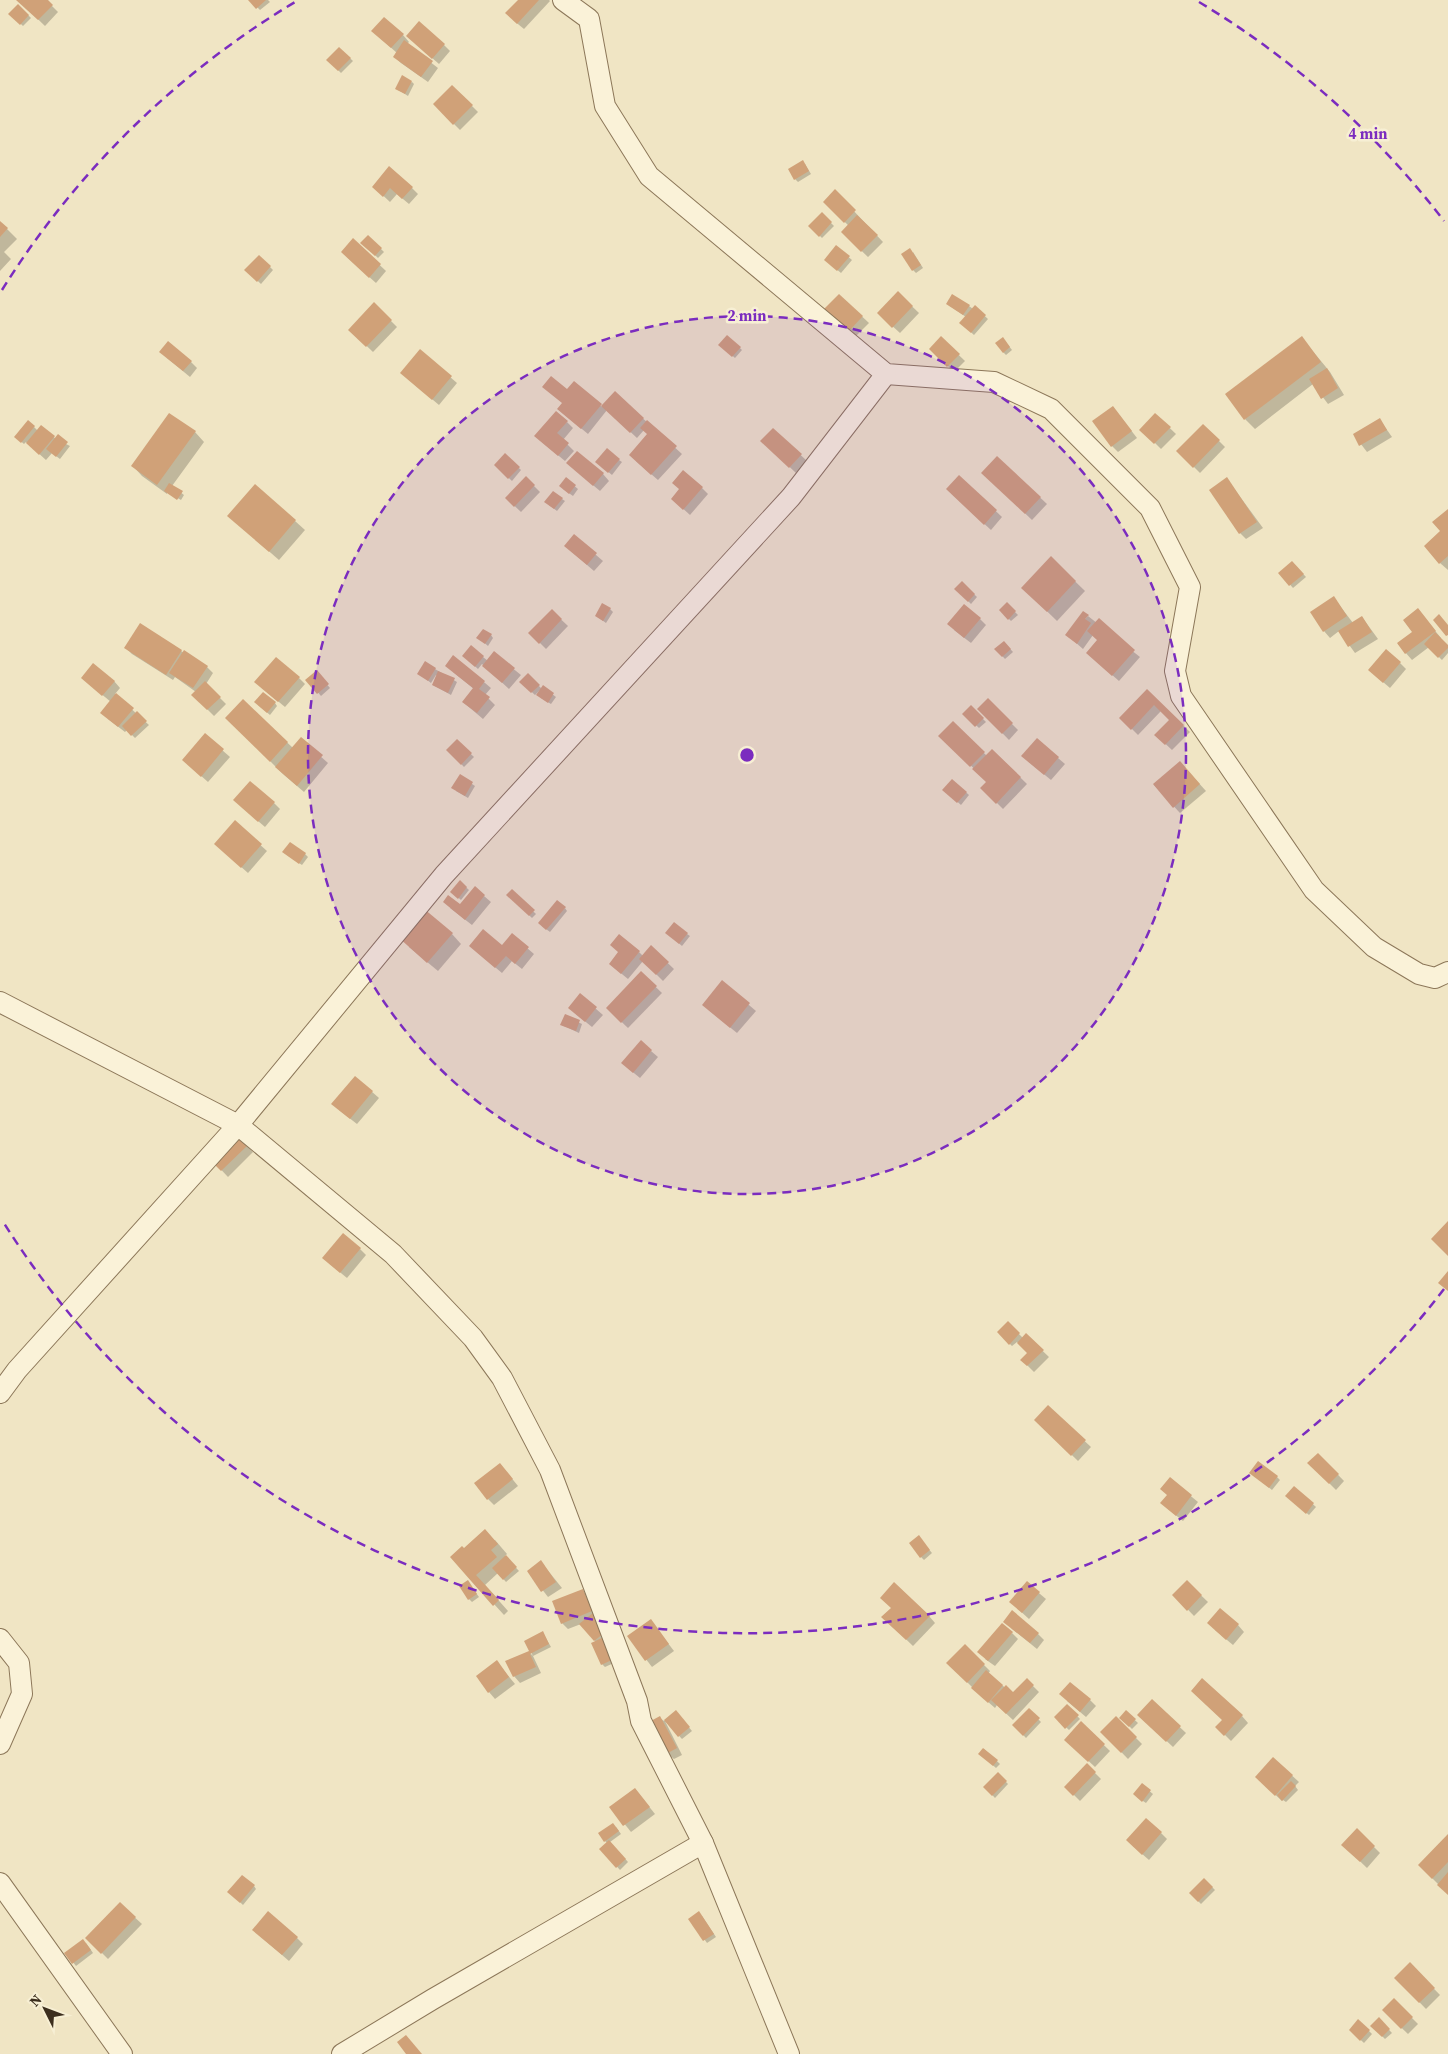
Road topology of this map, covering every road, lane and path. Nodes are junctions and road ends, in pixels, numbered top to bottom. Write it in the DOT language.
graph roads {
  1 [pos="563,0"];
  2 [pos="886,374"];
  3 [pos="1448,972"];
  4 [pos="0,1002"];
  5 [pos="238,1125"];
  6 [pos="0,1393"];
  7 [pos="0,1639"];
  8 [pos="0,1744"];
  9 [pos="703,1843"];
  10 [pos="0,1883"];
  11 [pos="122,2054"];
  12 [pos="342,2054"];
  13 [pos="789,2054"];
  1 -- 2 [label="street"];
  2 -- 3 [label="street"];
  2 -- 5 [label="street"];
  4 -- 5 [label="street"];
  5 -- 6 [label="street"];
  5 -- 9 [label="street"];
  7 -- 8 [label="street"];
  9 -- 12 [label="street"];
  9 -- 13 [label="street"];
  10 -- 11 [label="street"];
}
